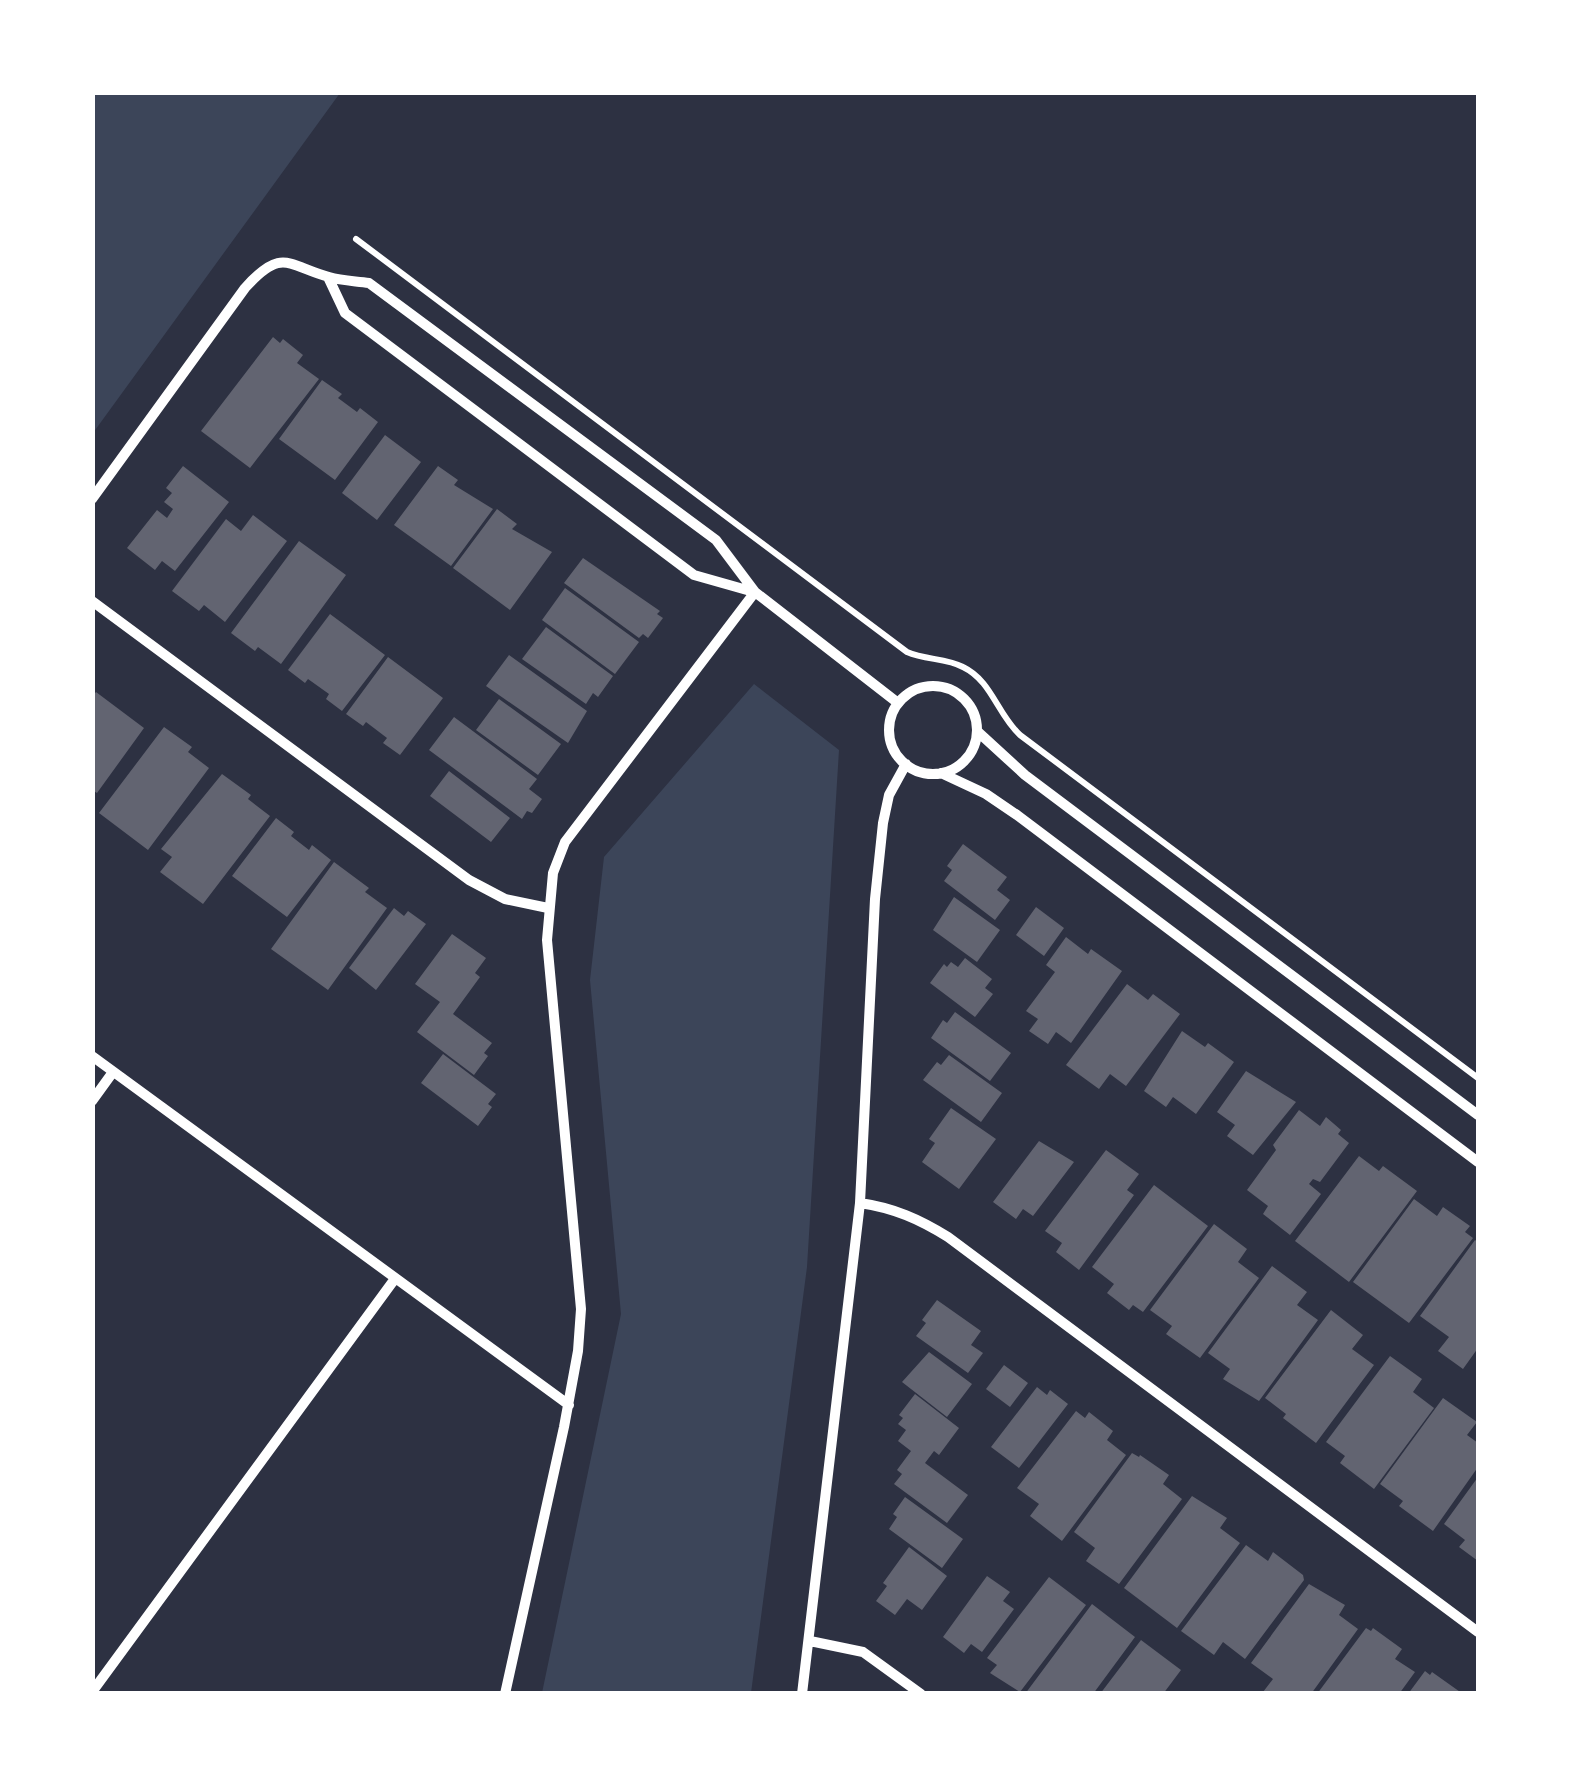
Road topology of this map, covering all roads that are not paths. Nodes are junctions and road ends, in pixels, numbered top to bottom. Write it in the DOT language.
graph roads {
  1 [pos="328,277"];
  2 [pos="92,499"];
  3 [pos="755,592"];
  4 [pos="92,600"];
  5 [pos="898,703"];
  6 [pos="977,731"];
  7 [pos="906,764"];
  8 [pos="941,773"];
  9 [pos="548,908"];
  10 [pos="92,1056"];
  11 [pos="114,1072"];
  12 [pos="92,1101"];
  13 [pos="1478,1115"];
  14 [pos="1478,1162"];
  15 [pos="860,1203"];
  16 [pos="394,1280"];
  17 [pos="568,1405"];
  18 [pos="1478,1632"];
  19 [pos="810,1641"];
  20 [pos="92,1692"];
  21 [pos="504,1694"];
  22 [pos="802,1694"];
  23 [pos="921,1694"];
  1 -- 2 [label="street"];
  1 -- 3 [label="street"];
  1 -- 3 [label="street"];
  3 -- 5 [label="street"];
  3 -- 9 [label="street"];
  4 -- 9 [label="street"];
  5 -- 6 [label="street"];
  5 -- 7 [label="street"];
  6 -- 8 [label="street"];
  6 -- 13 [label="street"];
  7 -- 8 [label="street"];
  7 -- 15 [label="street"];
  8 -- 14 [label="street"];
  9 -- 17 [label="street"];
  10 -- 11 [label="street"];
  11 -- 12 [label="street"];
  11 -- 16 [label="street"];
  15 -- 18 [label="street"];
  15 -- 19 [label="street"];
  16 -- 17 [label="street"];
  16 -- 20 [label="street"];
  17 -- 21 [label="street"];
  19 -- 22 [label="street"];
  19 -- 23 [label="street"];
}
